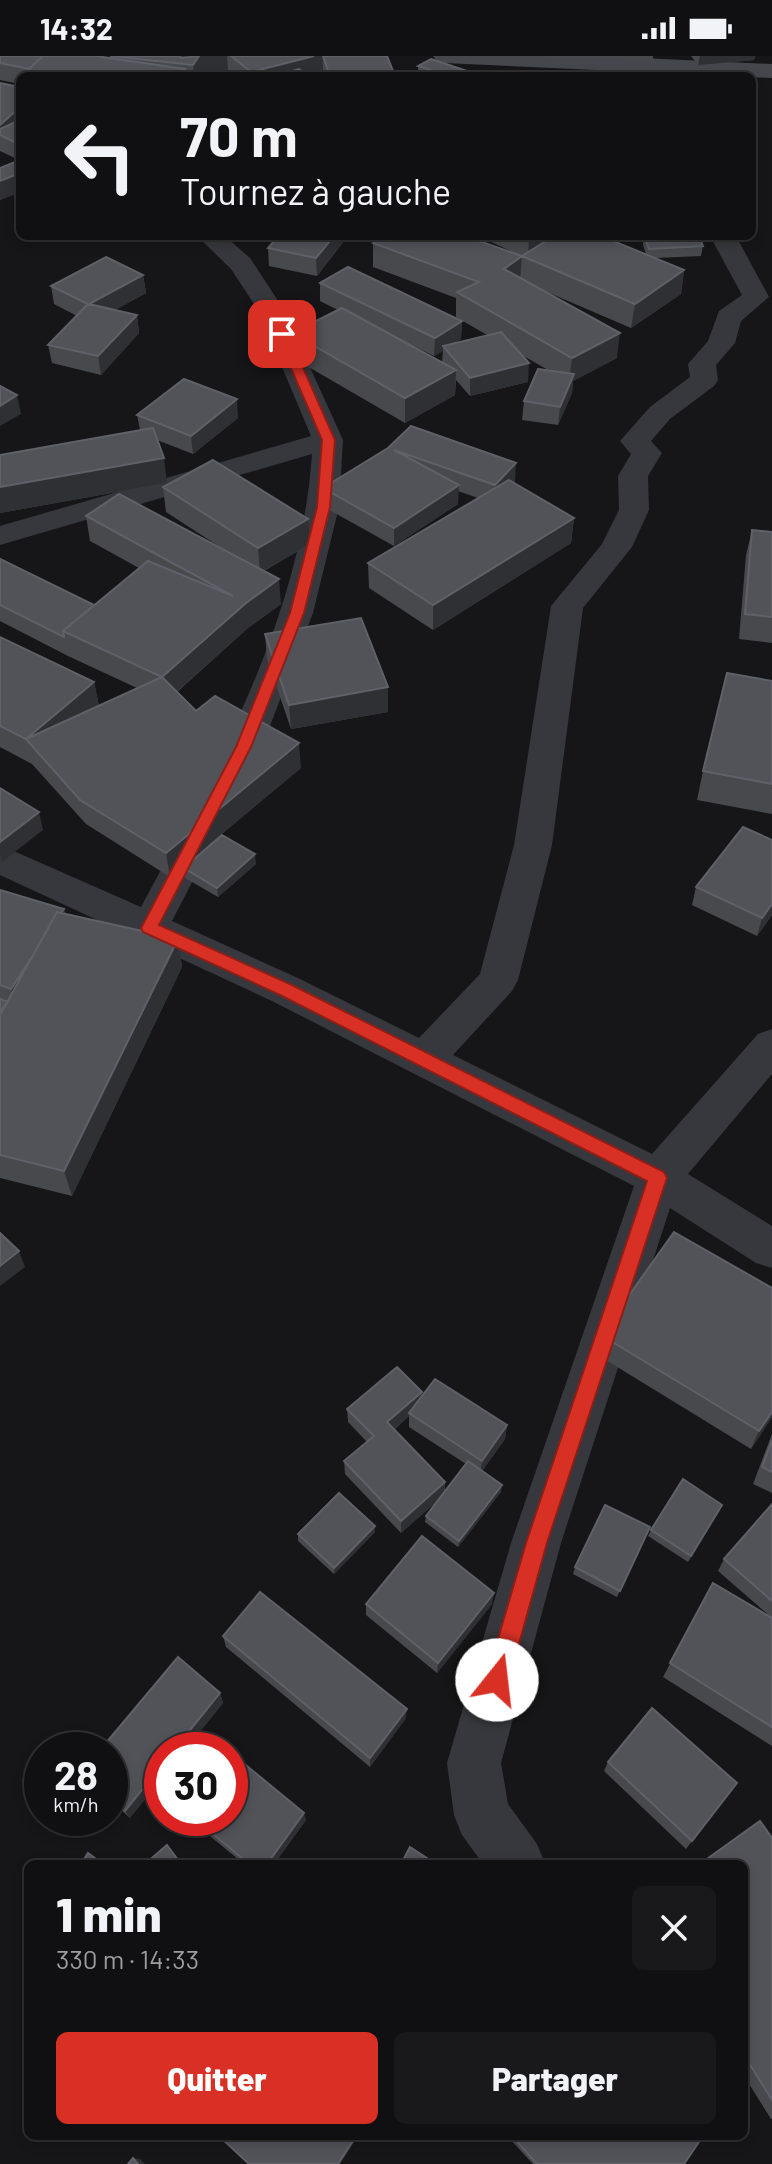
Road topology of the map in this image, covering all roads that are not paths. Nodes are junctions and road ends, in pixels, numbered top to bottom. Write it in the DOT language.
graph roads {
  1 [pos="445,56"];
  2 [pos="772,71"];
  3 [pos="681,72"];
  4 [pos="214,240"];
  5 [pos="725,240"];
  6 [pos="328,440"];
  7 [pos="0,536"];
  8 [pos="0,859"];
  9 [pos="149,928"];
  10 [pos="772,1045"];
  11 [pos="424,1060"];
  12 [pos="658,1178"];
  13 [pos="772,1249"];
  14 [pos="514,1860"];
  1 -- 3 [label="street"];
  2 -- 3 [label="street"];
  4 -- 6 [label="street"];
  5 -- 11 [label="street"];
  6 -- 7 [label="street"];
  6 -- 9 [label="street"];
  8 -- 9 [label="street"];
  9 -- 11 [label="street"];
  10 -- 12 [label="street"];
  11 -- 12 [label="street"];
  12 -- 13 [label="street"];
  12 -- 14 [label="street"];
}
